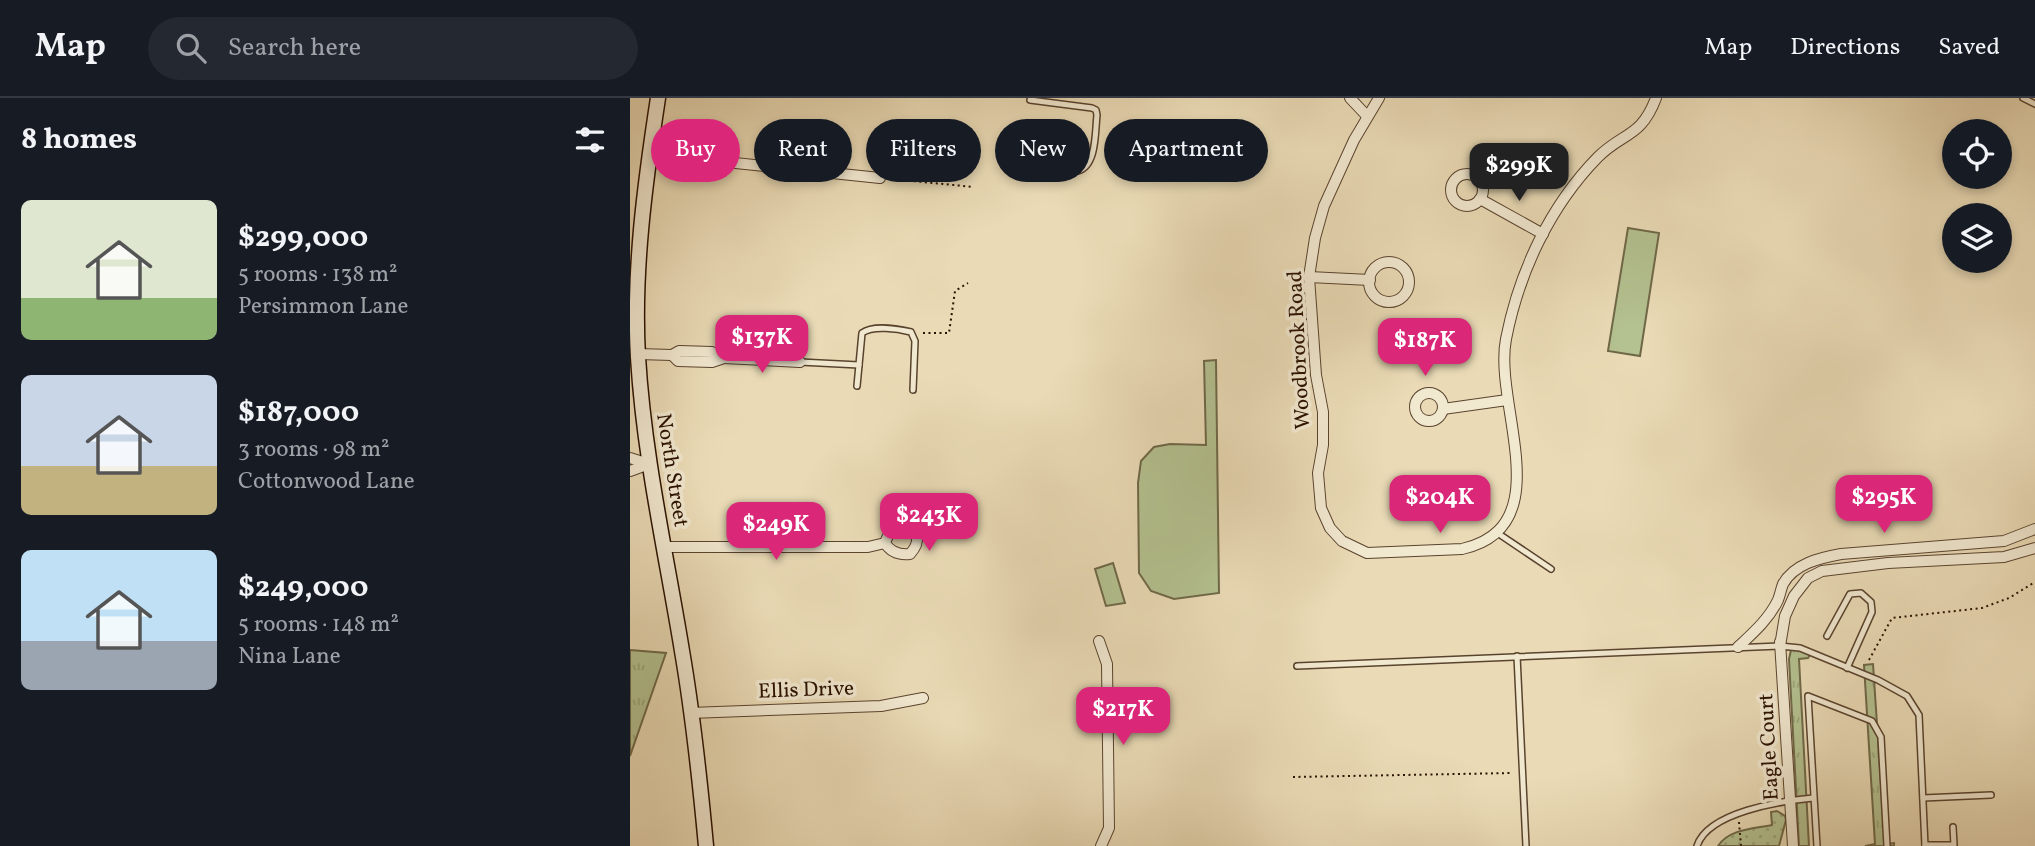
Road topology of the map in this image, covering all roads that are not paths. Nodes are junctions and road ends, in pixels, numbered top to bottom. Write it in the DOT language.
graph roads {
  1 [pos="658,98"];
  2 [pos="1350,98"];
  3 [pos="1379,98"];
  4 [pos="1657,98"];
  5 [pos="2023,98"];
  6 [pos="1030,100"];
  7 [pos="2035,104"];
  8 [pos="1367,116"];
  9 [pos="649,154"];
  10 [pos="1090,160"];
  11 [pos="866,177"];
  12 [pos="1480,199"];
  13 [pos="1543,234"];
  14 [pos="1309,277"];
  15 [pos="1370,280"];
  16 [pos="638,355"];
  17 [pos="800,362"];
  18 [pos="859,365"];
  19 [pos="857,386"];
  20 [pos="913,390"];
  21 [pos="1507,400"];
  22 [pos="1444,409"];
  23 [pos="630,458"];
  24 [pos="649,464"];
  25 [pos="630,471"];
  26 [pos="2035,529"];
  27 [pos="1496,532"];
  28 [pos="886,543"];
  29 [pos="663,547"];
  30 [pos="2035,548"];
  31 [pos="1551,569"];
  32 [pos="1778,599"];
  33 [pos="1827,636"];
  34 [pos="1100,641"];
  35 [pos="1780,646"];
  36 [pos="1738,647"];
  37 [pos="1517,656"];
  38 [pos="1297,666"];
  39 [pos="1847,668"];
  40 [pos="923,698"];
  41 [pos="690,713"];
  42 [pos="1992,795"];
  43 [pos="1813,798"];
  44 [pos="1923,798"];
  45 [pos="1790,800"];
  46 [pos="1952,827"];
  47 [pos="706,846"];
  48 [pos="1101,846"];
  49 [pos="1526,846"];
  50 [pos="1697,846"];
  51 [pos="1793,846"];
  52 [pos="1817,846"];
  53 [pos="1887,846"];
  54 [pos="1925,846"];
  1 -- 9 [label="main road, North Street"];
  2 -- 8 [label="street"];
  3 -- 8 [label="street, Woodbrook Road"];
  4 -- 13 [label="street, Woodbrook Road"];
  5 -- 7 [label="lane"];
  6 -- 10 [label="lane"];
  8 -- 14 [label="street, Woodbrook Road"];
  9 -- 11 [label="street"];
  9 -- 16 [label="main road, North Street"];
  12 -- 13 [label="street"];
  13 -- 21 [label="street, Woodbrook Road"];
  14 -- 15 [label="street"];
  14 -- 27 [label="street, Woodbrook Road"];
  15 -- 15 [label="street"];
  16 -- 17 [label="street"];
  16 -- 24 [label="main road, North Street"];
  17 -- 18 [label="lane"];
  18 -- 19 [label="lane"];
  18 -- 20 [label="lane"];
  21 -- 22 [label="street"];
  21 -- 27 [label="street, Woodbrook Road"];
  23 -- 24 [label="street"];
  24 -- 25 [label="street"];
  24 -- 29 [label="main road, North Street"];
  26 -- 32 [label="street"];
  27 -- 31 [label="lane"];
  28 -- 29 [label="street"];
  29 -- 41 [label="main road, North Street"];
  30 -- 35 [label="street, Eagle Court"];
  32 -- 35 [label="street, Eagle Court"];
  32 -- 36 [label="street"];
  33 -- 39 [label="lane"];
  34 -- 48 [label="street"];
  35 -- 36 [label="lane"];
  35 -- 39 [label="lane"];
  35 -- 45 [label="street, Eagle Court"];
  36 -- 37 [label="lane"];
  37 -- 38 [label="lane"];
  37 -- 49 [label="lane"];
  39 -- 44 [label="lane"];
  40 -- 41 [label="street, Ellis Drive"];
  41 -- 47 [label="main road, North Street"];
  42 -- 44 [label="lane"];
  43 -- 45 [label="lane"];
  43 -- 52 [label="lane"];
  43 -- 53 [label="lane"];
  44 -- 54 [label="lane"];
  45 -- 50 [label="lane"];
  45 -- 51 [label="street, Eagle Court"];
  46 -- 54 [label="lane"];
}
